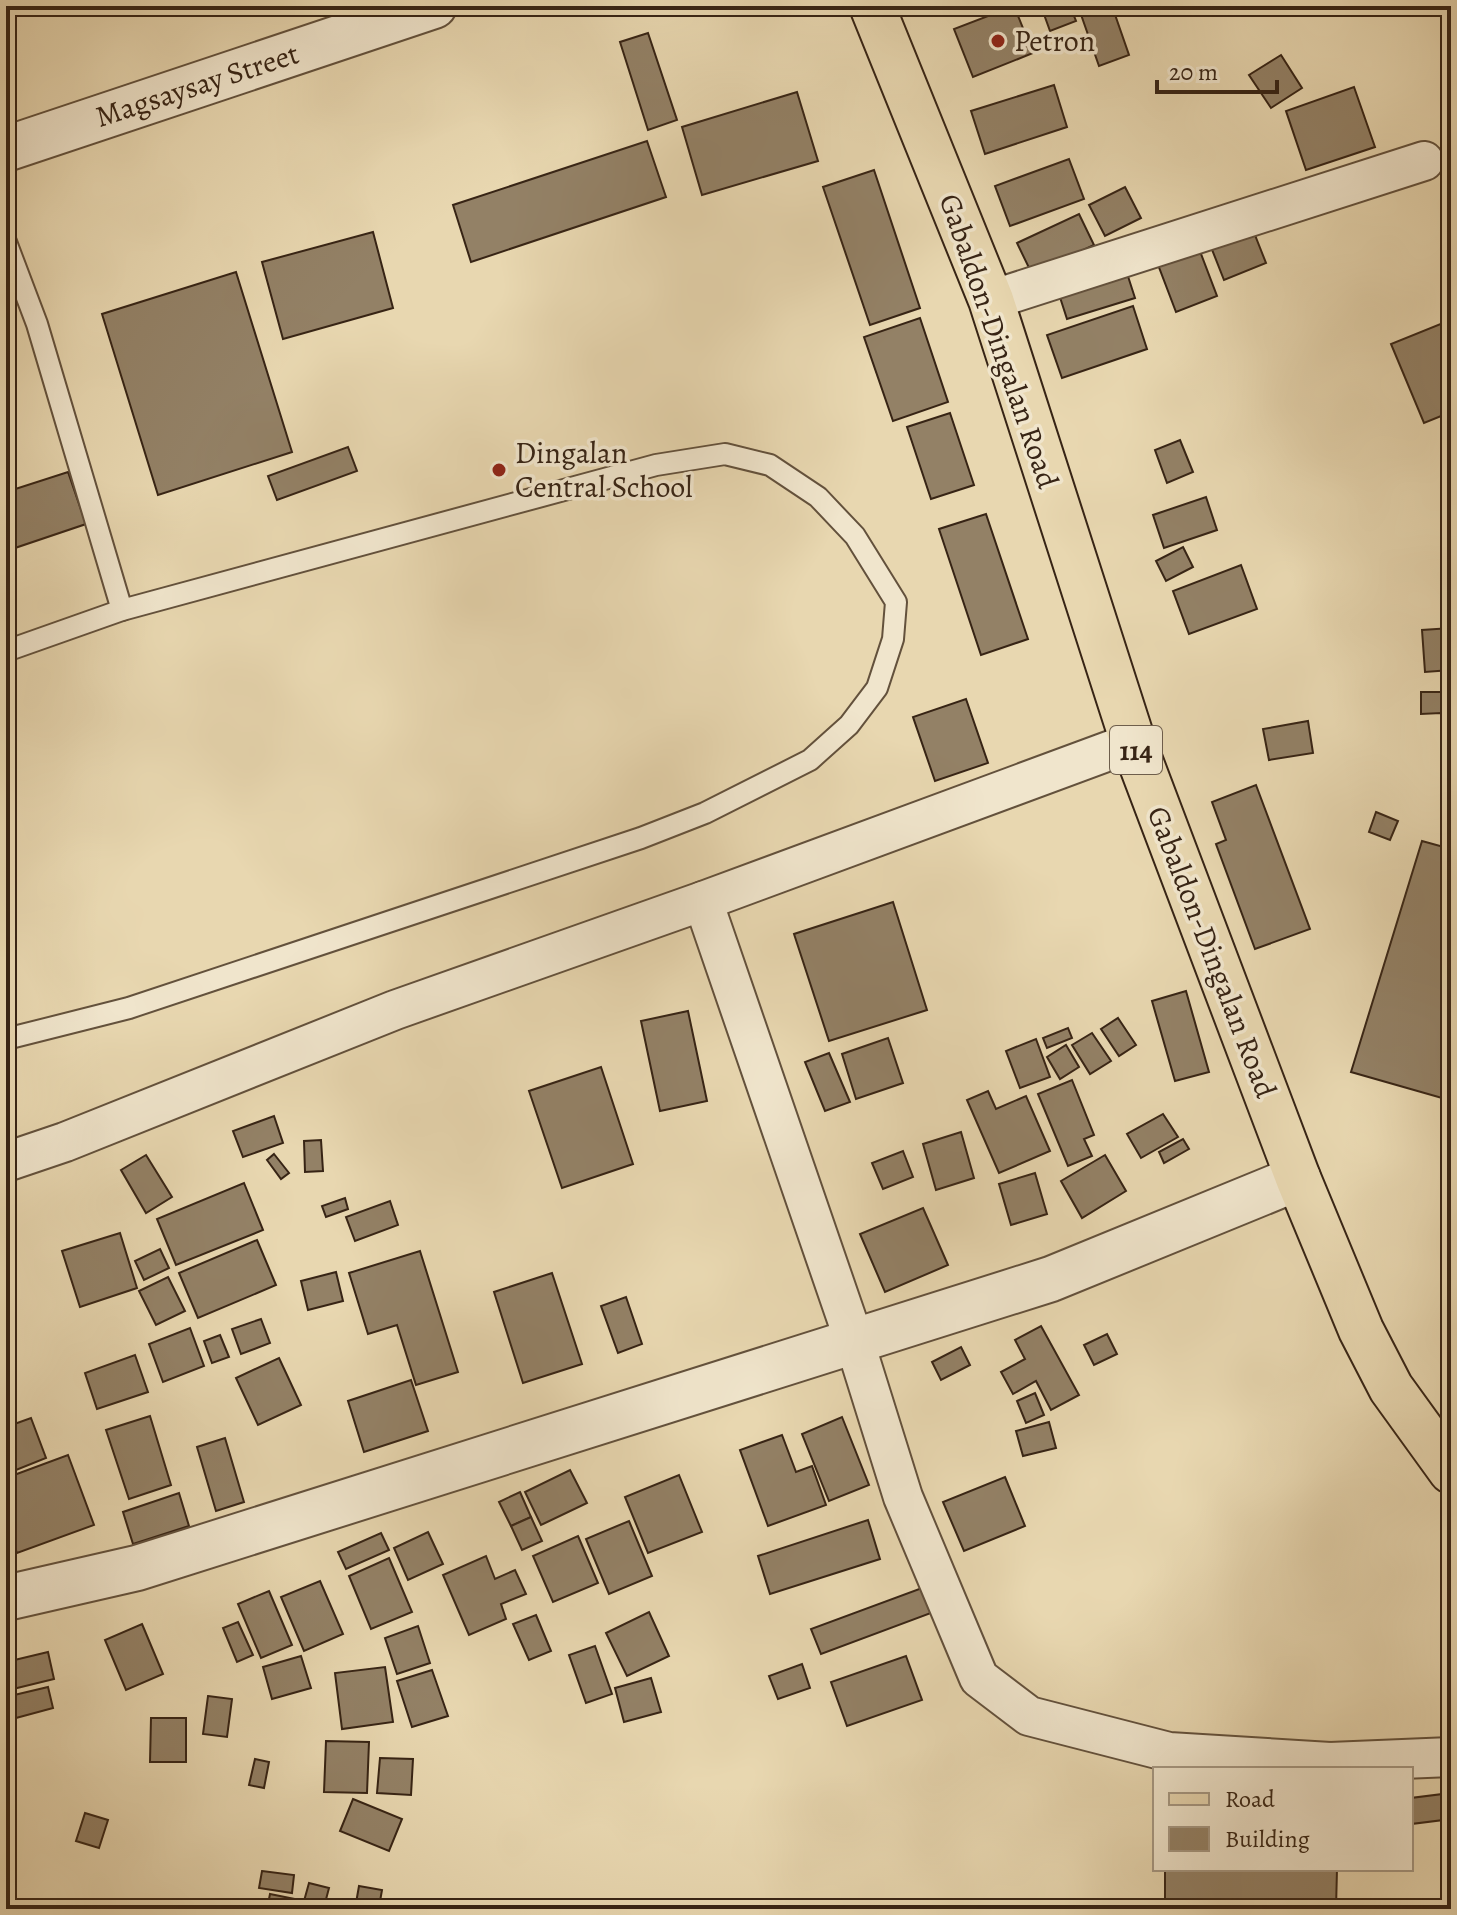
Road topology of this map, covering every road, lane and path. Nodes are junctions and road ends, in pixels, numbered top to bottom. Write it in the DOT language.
graph roads {
  1 [pos="434,6"];
  2 [pos="872,6"];
  3 [pos="6,149"];
  4 [pos="1424,161"];
  5 [pos="6,242"];
  6 [pos="991,300"];
  7 [pos="122,610"];
  8 [pos="6,651"];
  9 [pos="1133,742"];
  10 [pos="703,901"];
  11 [pos="6,1039"];
  12 [pos="6,1162"];
  13 [pos="1298,1178"];
  14 [pos="854,1340"];
  15 [pos="1451,1471"];
  16 [pos="6,1598"];
  17 [pos="1451,1757"];
  1 -- 3 [label="street, Magsaysay Street"];
  2 -- 6 [label="main road, Gabaldon-Dingalan Road / 114"];
  4 -- 6 [label="street"];
  5 -- 7 [label="lane"];
  6 -- 9 [label="main road, Gabaldon-Dingalan Road / 114"];
  7 -- 8 [label="lane"];
  7 -- 11 [label="lane"];
  9 -- 10 [label="street"];
  9 -- 13 [label="main road, Gabaldon-Dingalan Road / 114"];
  10 -- 12 [label="street"];
  10 -- 14 [label="street"];
  13 -- 14 [label="street"];
  13 -- 15 [label="main road, Gabaldon-Dingalan Road / 114"];
  14 -- 16 [label="street"];
  14 -- 17 [label="street"];
}
